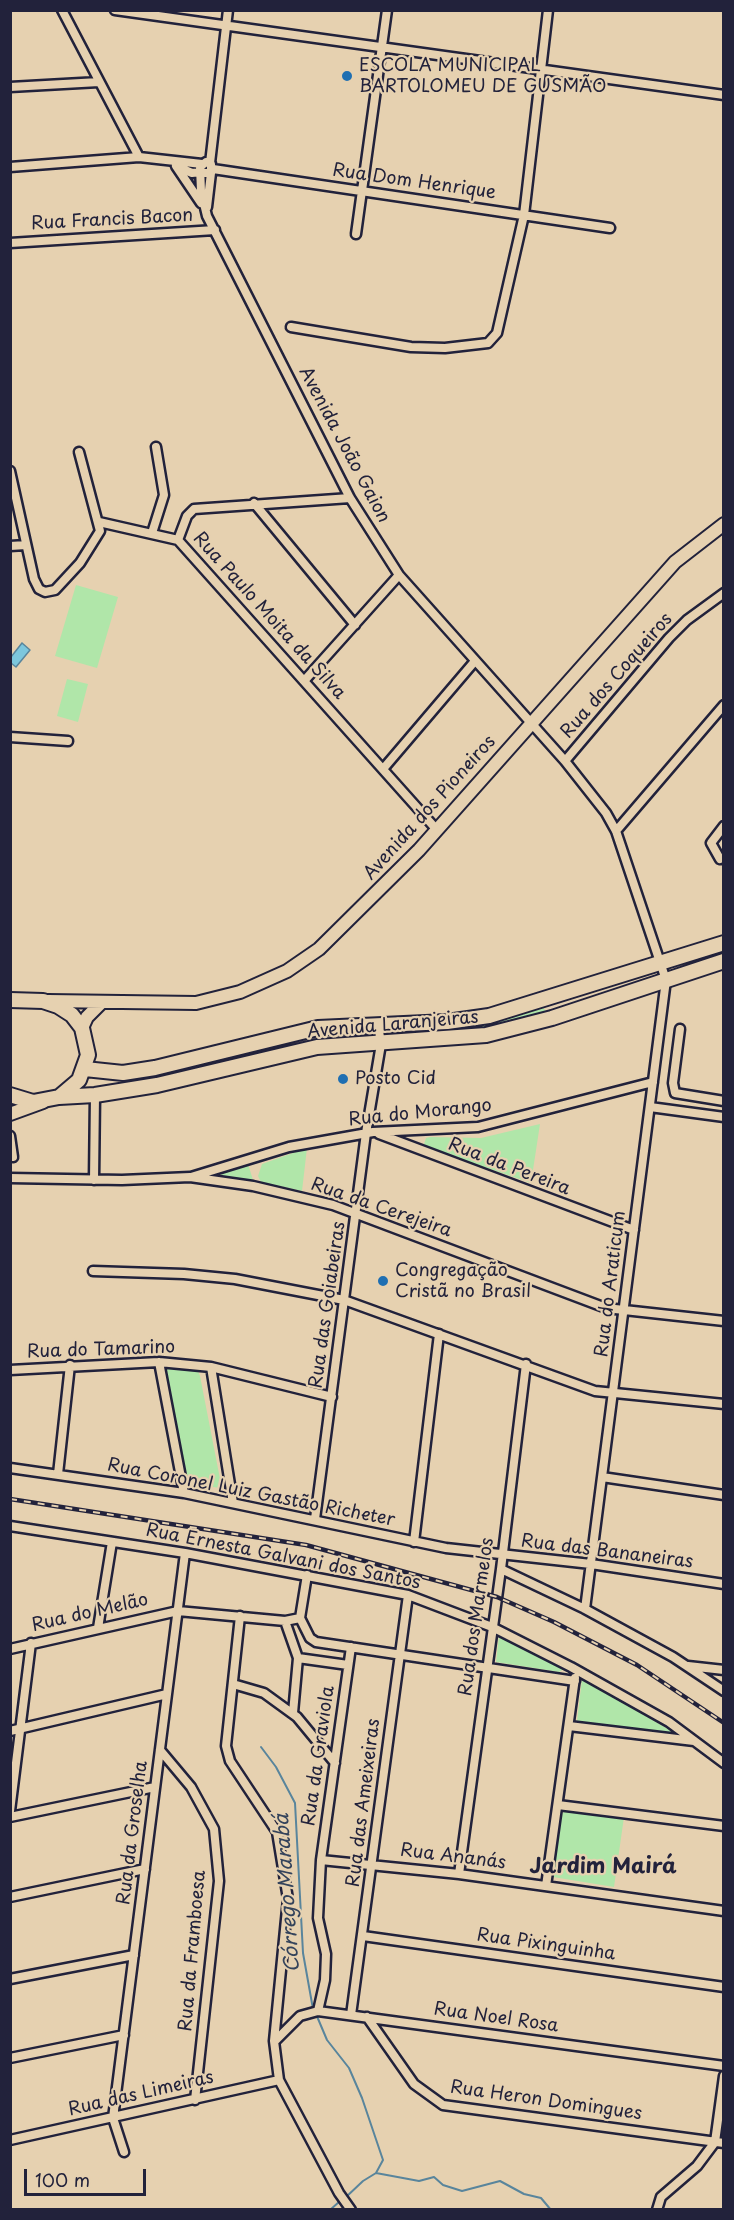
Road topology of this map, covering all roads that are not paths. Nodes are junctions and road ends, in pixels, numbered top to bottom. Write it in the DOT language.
graph roads {
  1 [pos="62,10"];
  2 [pos="115,10"];
  3 [pos="228,10"];
  4 [pos="387,10"];
  5 [pos="548,10"];
  6 [pos="226,26"];
  7 [pos="381,49"];
  8 [pos="540,70"];
  9 [pos="99,82"];
  10 [pos="10,87"];
  11 [pos="723,95"];
  12 [pos="139,157"];
  13 [pos="164,161"];
  14 [pos="176,166"];
  15 [pos="10,167"];
  16 [pos="207,169"];
  17 [pos="362,191"];
  18 [pos="205,212"];
  19 [pos="524,215"];
  20 [pos="610,228"];
  21 [pos="215,230"];
  22 [pos="356,234"];
  23 [pos="10,243"];
  24 [pos="291,327"];
  25 [pos="156,447"];
  26 [pos="79,452"];
  27 [pos="10,471"];
  28 [pos="350,498"];
  29 [pos="254,503"];
  30 [pos="99,522"];
  31 [pos="723,524"];
  32 [pos="152,533"];
  33 [pos="178,540"];
  34 [pos="26,544"];
  35 [pos="10,546"];
  36 [pos="399,575"];
  37 [pos="723,593"];
  38 [pos="355,625"];
  39 [pos="475,661"];
  40 [pos="304,681"];
  41 [pos="723,705"];
  42 [pos="531,723"];
  43 [pos="10,737"];
  44 [pos="68,741"];
  45 [pos="565,761"];
  46 [pos="383,769"];
  47 [pos="723,826"];
  48 [pos="437,830"];
  49 [pos="616,831"];
  50 [pos="719,859"];
  51 [pos="723,943"];
  52 [pos="723,961"];
  53 [pos="661,963"];
  54 [pos="666,980"];
  55 [pos="10,1000"];
  56 [pos="36,1001"];
  57 [pos="102,1002"];
  58 [pos="10,1008"];
  59 [pos="378,1024"];
  60 [pos="82,1028"];
  61 [pos="680,1029"];
  62 [pos="381,1044"];
  63 [pos="85,1069"];
  64 [pos="653,1083"];
  65 [pos="10,1095"];
  66 [pos="94,1095"];
  67 [pos="53,1099"];
  68 [pos="723,1101"];
  69 [pos="650,1107"];
  70 [pos="10,1114"];
  71 [pos="723,1117"];
  72 [pos="369,1132"];
  73 [pos="10,1136"];
  74 [pos="13,1157"];
  75 [pos="190,1177"];
  76 [pos="10,1178"];
  77 [pos="94,1180"];
  78 [pos="357,1214"];
  79 [pos="634,1230"];
  80 [pos="93,1271"];
  81 [pos="345,1300"];
  82 [pos="625,1309"];
  83 [pos="723,1322"];
  84 [pos="439,1334"];
  85 [pos="159,1362"];
  86 [pos="526,1364"];
  87 [pos="70,1365"];
  88 [pos="211,1367"];
  89 [pos="10,1370"];
  90 [pos="614,1391"];
  91 [pos="332,1397"];
  92 [pos="723,1404"];
  93 [pos="10,1468"];
  94 [pos="58,1474"];
  95 [pos="602,1477"];
  96 [pos="184,1493"];
  97 [pos="723,1495"];
  98 [pos="233,1503"];
  99 [pos="315,1519"];
  100 [pos="10,1526"];
  101 [pos="112,1542"];
  102 [pos="414,1542"];
  103 [pos="185,1553"];
  104 [pos="502,1555"];
  105 [pos="591,1564"];
  106 [pos="501,1569"];
  107 [pos="307,1575"];
  108 [pos="723,1584"];
  109 [pos="408,1595"];
  110 [pos="585,1609"];
  111 [pos="178,1611"];
  112 [pos="240,1616"];
  113 [pos="300,1618"];
  114 [pos="285,1621"];
  115 [pos="492,1627"];
  116 [pos="98,1628"];
  117 [pos="31,1643"];
  118 [pos="351,1647"];
  119 [pos="10,1649"];
  120 [pos="400,1655"];
  121 [pos="298,1658"];
  122 [pos="348,1665"];
  123 [pos="686,1666"];
  124 [pos="486,1668"];
  125 [pos="723,1670"];
  126 [pos="576,1671"];
  127 [pos="575,1681"];
  128 [pos="233,1684"];
  129 [pos="723,1691"];
  130 [pos="167,1694"];
  131 [pos="293,1713"];
  132 [pos="569,1726"];
  133 [pos="21,1727"];
  134 [pos="10,1731"];
  135 [pos="696,1741"];
  136 [pos="160,1750"];
  137 [pos="335,1763"];
  138 [pos="723,1763"];
  139 [pos="155,1787"];
  140 [pos="558,1805"];
  141 [pos="10,1810"];
  142 [pos="10,1817"];
  143 [pos="723,1826"];
  144 [pos="321,1860"];
  145 [pos="373,1864"];
  146 [pos="145,1869"];
  147 [pos="459,1874"];
  148 [pos="546,1886"];
  149 [pos="10,1897"];
  150 [pos="723,1911"];
  151 [pos="363,1936"];
  152 [pos="134,1955"];
  153 [pos="10,1979"];
  154 [pos="723,1987"];
  155 [pos="318,2011"];
  156 [pos="351,2015"];
  157 [pos="368,2017"];
  158 [pos="124,2035"];
  159 [pos="274,2041"];
  160 [pos="10,2058"];
  161 [pos="723,2066"];
  162 [pos="723,2076"];
  163 [pos="279,2080"];
  164 [pos="195,2100"];
  165 [pos="113,2118"];
  166 [pos="10,2140"];
  167 [pos="719,2143"];
  168 [pos="124,2152"];
  169 [pos="350,2208"];
  170 [pos="657,2210"];
  1 -- 9 [label="street"];
  2 -- 6 [label="street"];
  3 -- 6 [label="street, Avenida João Gaion"];
  4 -- 7 [label="street"];
  5 -- 8 [label="street"];
  6 -- 7 [label="street"];
  6 -- 16 [label="street, Avenida João Gaion"];
  7 -- 8 [label="street"];
  7 -- 17 [label="street"];
  8 -- 11 [label="street"];
  8 -- 19 [label="street"];
  9 -- 10 [label="street"];
  9 -- 12 [label="street"];
  12 -- 13 [label="street, Rua Dom Henrique"];
  12 -- 15 [label="street, Rua Dom Henrique"];
  13 -- 14 [label="street, Rua Dom Henrique"];
  13 -- 16 [label="street, Rua Dom Henrique"];
  14 -- 16 [label="street, Rua Dom Henrique"];
  14 -- 18 [label="street"];
  16 -- 17 [label="street, Rua Dom Henrique"];
  16 -- 18 [label="street, Avenida João Gaion"];
  17 -- 19 [label="street, Rua Dom Henrique"];
  17 -- 22 [label="street"];
  18 -- 21 [label="street, Avenida João Gaion"];
  19 -- 20 [label="street, Rua Dom Henrique"];
  19 -- 24 [label="street"];
  21 -- 23 [label="street, Rua Francis Bacon"];
  21 -- 28 [label="street, Avenida João Gaion"];
  25 -- 32 [label="street"];
  26 -- 30 [label="street"];
  27 -- 34 [label="street"];
  28 -- 29 [label="street"];
  28 -- 36 [label="street, Avenida João Gaion"];
  29 -- 33 [label="street"];
  29 -- 38 [label="street"];
  30 -- 32 [label="street, Rua Paulo Moita da Silva"];
  30 -- 34 [label="street"];
  31 -- 42 [label="main road, Avenida dos Pioneiros"];
  32 -- 33 [label="street, Rua Paulo Moita da Silva"];
  33 -- 40 [label="street, Rua Paulo Moita da Silva"];
  34 -- 35 [label="street"];
  36 -- 38 [label="street"];
  36 -- 39 [label="street, Avenida João Gaion"];
  37 -- 45 [label="street, Rua dos Coqueiros"];
  38 -- 40 [label="street"];
  39 -- 42 [label="street, Avenida João Gaion"];
  39 -- 46 [label="street"];
  40 -- 46 [label="street, Rua Paulo Moita da Silva"];
  41 -- 49 [label="street"];
  42 -- 45 [label="street, Avenida João Gaion"];
  42 -- 48 [label="main road, Avenida dos Pioneiros"];
  43 -- 44 [label="street"];
  45 -- 49 [label="street, Avenida João Gaion"];
  46 -- 48 [label="street, Rua Paulo Moita da Silva"];
  47 -- 50 [label="street"];
  48 -- 57 [label="main road, Avenida dos Pioneiros"];
  49 -- 53 [label="street, Rua do Araticum"];
  51 -- 53 [label="main road, Avenida Laranjeiras"];
  52 -- 54 [label="main road, Avenida Laranjeiras"];
  53 -- 54 [label="street, Rua do Araticum"];
  53 -- 59 [label="main road, Avenida Laranjeiras"];
  54 -- 62 [label="main road, Avenida Laranjeiras"];
  54 -- 64 [label="street, Rua do Araticum"];
  55 -- 56 [label="main road, Avenida dos Pioneiros"];
  56 -- 57 [label="main road, Avenida dos Pioneiros"];
  56 -- 58 [label="main road"];
  56 -- 60 [label="main road"];
  57 -- 60 [label="main road"];
  59 -- 62 [label="street, Rua das Goiabeiras"];
  59 -- 63 [label="main road, Avenida Laranjeiras"];
  60 -- 63 [label="main road"];
  61 -- 68 [label="street"];
  62 -- 66 [label="main road, Avenida Laranjeiras"];
  62 -- 72 [label="street, Rua das Goiabeiras"];
  63 -- 67 [label="main road"];
  64 -- 69 [label="street, Rua do Araticum"];
  64 -- 72 [label="street, Rua do Morango"];
  65 -- 67 [label="main road"];
  66 -- 67 [label="main road, Avenida Laranjeiras"];
  66 -- 77 [label="street"];
  67 -- 70 [label="main road, Avenida Laranjeiras"];
  69 -- 71 [label="street"];
  69 -- 79 [label="street, Rua do Araticum"];
  72 -- 75 [label="street, Rua do Morango"];
  72 -- 78 [label="street, Rua das Goiabeiras"];
  72 -- 79 [label="street, Rua da Pereira"];
  73 -- 74 [label="street"];
  75 -- 77 [label="street, Rua da Cerejeira"];
  75 -- 78 [label="street, Rua da Cerejeira"];
  76 -- 77 [label="street, Rua da Cerejeira"];
  78 -- 81 [label="street, Rua das Goiabeiras"];
  78 -- 82 [label="street, Rua da Cerejeira"];
  79 -- 82 [label="street, Rua do Araticum"];
  80 -- 81 [label="street"];
  81 -- 84 [label="street"];
  81 -- 91 [label="street, Rua das Goiabeiras"];
  82 -- 83 [label="street, Rua da Cerejeira"];
  82 -- 90 [label="street, Rua do Araticum"];
  84 -- 86 [label="street"];
  84 -- 102 [label="street"];
  85 -- 87 [label="street, Rua do Tamarino"];
  85 -- 88 [label="street, Rua do Tamarino"];
  85 -- 96 [label="street"];
  86 -- 90 [label="street"];
  86 -- 104 [label="street, Rua dos Marmelos"];
  87 -- 89 [label="street, Rua do Tamarino"];
  87 -- 94 [label="street"];
  88 -- 91 [label="street, Rua do Tamarino"];
  88 -- 98 [label="street"];
  90 -- 92 [label="street"];
  90 -- 95 [label="street, Rua do Araticum"];
  91 -- 99 [label="street, Rua das Goiabeiras"];
  93 -- 94 [label="street, Rua Coronel Luiz Gastão Richeter"];
  94 -- 96 [label="street, Rua Coronel Luiz Gastão Richeter"];
  95 -- 97 [label="street"];
  95 -- 105 [label="street, Rua do Araticum"];
  96 -- 98 [label="street, Rua Coronel Luiz Gastão Richeter"];
  98 -- 99 [label="street, Rua Coronel Luiz Gastão Richeter"];
  99 -- 102 [label="street, Rua Coronel Luiz Gastão Richeter"];
  100 -- 101 [label="street, Rua Ernesta Galvani dos Santos"];
  101 -- 103 [label="street, Rua Ernesta Galvani dos Santos"];
  101 -- 116 [label="street"];
  102 -- 104 [label="street, Rua das Bananeiras"];
  103 -- 107 [label="street, Rua Ernesta Galvani dos Santos"];
  103 -- 111 [label="street, Rua da Groselha"];
  104 -- 105 [label="street, Rua das Bananeiras"];
  104 -- 106 [label="street, Rua dos Marmelos"];
  105 -- 108 [label="street, Rua das Bananeiras"];
  105 -- 110 [label="street, Rua do Araticum"];
  106 -- 110 [label="street"];
  106 -- 115 [label="street, Rua dos Marmelos"];
  107 -- 109 [label="street, Rua Ernesta Galvani dos Santos"];
  107 -- 113 [label="street"];
  109 -- 115 [label="street, Rua Ernesta Galvani dos Santos"];
  109 -- 120 [label="street, Rua das Ameixeiras"];
  110 -- 123 [label="street"];
  111 -- 112 [label="street, Rua do Melão"];
  111 -- 116 [label="street, Rua do Melão"];
  111 -- 130 [label="street, Rua da Groselha"];
  112 -- 114 [label="street, Rua do Melão"];
  112 -- 128 [label="street"];
  113 -- 114 [label="street, Rua do Melão"];
  113 -- 118 [label="street"];
  114 -- 121 [label="street"];
  115 -- 124 [label="street, Rua dos Marmelos"];
  115 -- 126 [label="street, Rua Ernesta Galvani dos Santos"];
  116 -- 117 [label="street, Rua do Melão"];
  117 -- 119 [label="street, Rua do Melão"];
  117 -- 133 [label="street"];
  118 -- 120 [label="street"];
  118 -- 122 [label="street, Rua da Graviola"];
  120 -- 124 [label="street"];
  120 -- 145 [label="street, Rua das Ameixeiras"];
  121 -- 122 [label="street"];
  121 -- 131 [label="street"];
  122 -- 137 [label="street, Rua da Graviola"];
  123 -- 125 [label="street"];
  123 -- 129 [label="street"];
  124 -- 127 [label="street"];
  124 -- 147 [label="street, Rua dos Marmelos"];
  126 -- 127 [label="street"];
  126 -- 135 [label="street, Rua Ernesta Galvani dos Santos"];
  127 -- 132 [label="street"];
  128 -- 131 [label="street"];
  128 -- 159 [label="street"];
  130 -- 133 [label="street"];
  130 -- 136 [label="street, Rua da Groselha"];
  131 -- 137 [label="street"];
  132 -- 135 [label="street"];
  132 -- 140 [label="street"];
  133 -- 134 [label="street"];
  133 -- 141 [label="street"];
  135 -- 138 [label="street, Rua Ernesta Galvani dos Santos"];
  136 -- 139 [label="street, Rua da Groselha"];
  136 -- 164 [label="street, Rua da Framboesa"];
  137 -- 144 [label="street, Rua da Graviola"];
  139 -- 142 [label="street"];
  139 -- 146 [label="street, Rua da Groselha"];
  140 -- 143 [label="street"];
  140 -- 148 [label="street"];
  144 -- 145 [label="street, Rua Ananás"];
  144 -- 155 [label="street, Rua da Graviola"];
  145 -- 147 [label="street, Rua Ananás"];
  145 -- 151 [label="street, Rua das Ameixeiras"];
  146 -- 149 [label="street"];
  146 -- 152 [label="street, Rua da Groselha"];
  147 -- 148 [label="street, Rua Ananás"];
  148 -- 150 [label="street, Rua Ananás"];
  151 -- 154 [label="street, Rua Pixinguinha"];
  151 -- 156 [label="street, Rua das Ameixeiras"];
  152 -- 153 [label="street"];
  152 -- 158 [label="street, Rua da Groselha"];
  155 -- 156 [label="street, Rua Noel Rosa"];
  155 -- 159 [label="street"];
  156 -- 157 [label="street, Rua Noel Rosa"];
  157 -- 161 [label="street, Rua Noel Rosa"];
  157 -- 167 [label="street, Rua Heron Domingues"];
  158 -- 160 [label="street"];
  158 -- 165 [label="street, Rua da Groselha"];
  159 -- 163 [label="street"];
  162 -- 167 [label="street"];
  163 -- 164 [label="street, Rua das Limeiras"];
  163 -- 169 [label="street"];
  164 -- 165 [label="street, Rua das Limeiras"];
  165 -- 166 [label="street, Rua das Limeiras"];
  165 -- 168 [label="street"];
  167 -- 170 [label="street"];
}
